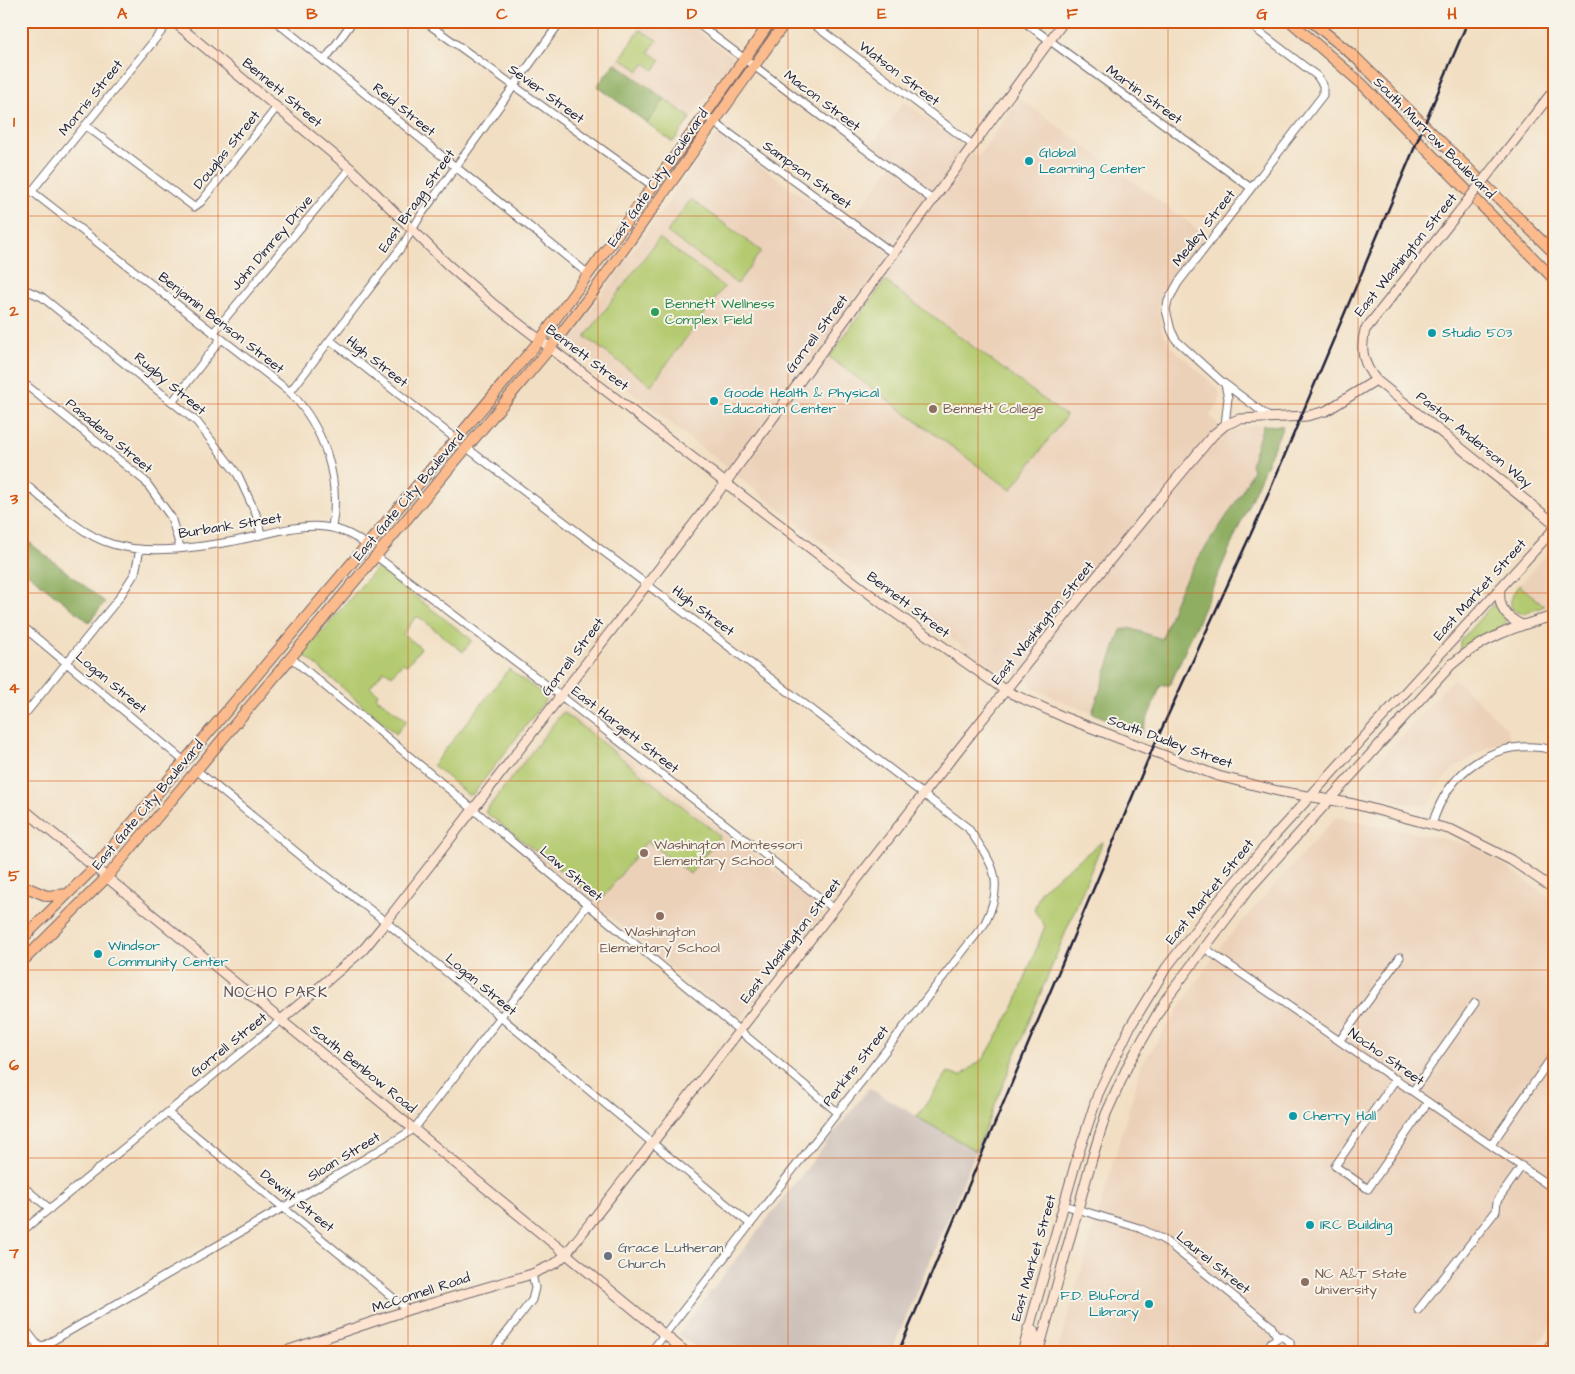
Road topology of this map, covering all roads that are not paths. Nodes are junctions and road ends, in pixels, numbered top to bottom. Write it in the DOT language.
graph roads {
  1 [pos="172,21"];
  2 [pos="275,21"];
  3 [pos="353,21"];
  4 [pos="424,21"];
  5 [pos="561,21"];
  6 [pos="694,21"];
  7 [pos="771,21"];
  8 [pos="786,21"];
  9 [pos="809,21"];
  10 [pos="1023,21"];
  11 [pos="1064,21"];
  12 [pos="1245,21"];
  13 [pos="1290,21"];
  14 [pos="1311,21"];
  15 [pos="1050,41"];
  16 [pos="745,59"];
  17 [pos="324,61"];
  18 [pos="755,66"];
  19 [pos="514,86"];
  20 [pos="1554,90"];
  21 [pos="278,107"];
  22 [pos="705,116"];
  23 [pos="715,122"];
  24 [pos="85,125"];
  25 [pos="974,146"];
  26 [pos="350,168"];
  27 [pos="455,169"];
  28 [pos="21,182"];
  29 [pos="653,186"];
  30 [pos="1251,188"];
  31 [pos="32,191"];
  32 [pos="934,201"];
  33 [pos="412,230"];
  34 [pos="1554,253"];
  35 [pos="894,254"];
  36 [pos="587,273"];
  37 [pos="1554,279"];
  38 [pos="21,288"];
  39 [pos="213,333"];
  40 [pos="221,339"];
  41 [pos="330,340"];
  42 [pos="540,340"];
  43 [pos="550,348"];
  44 [pos="1376,380"];
  45 [pos="21,381"];
  46 [pos="1225,384"];
  47 [pos="290,392"];
  48 [pos="173,401"];
  49 [pos="1269,417"];
  50 [pos="1225,425"];
  51 [pos="457,440"];
  52 [pos="467,448"];
  53 [pos="21,481"];
  54 [pos="726,482"];
  55 [pos="1554,523"];
  56 [pos="332,527"];
  57 [pos="1554,529"];
  58 [pos="261,534"];
  59 [pos="367,546"];
  60 [pos="180,547"];
  61 [pos="140,549"];
  62 [pos="376,556"];
  63 [pos="647,584"];
  64 [pos="1500,588"];
  65 [pos="1554,616"];
  66 [pos="21,625"];
  67 [pos="1522,625"];
  68 [pos="1453,640"];
  69 [pos="290,657"];
  70 [pos="67,662"];
  71 [pos="1450,665"];
  72 [pos="1006,691"];
  73 [pos="561,696"];
  74 [pos="21,719"];
  75 [pos="1554,750"];
  76 [pos="184,761"];
  77 [pos="196,769"];
  78 [pos="923,795"];
  79 [pos="1310,797"];
  80 [pos="1331,800"];
  81 [pos="21,807"];
  82 [pos="474,810"];
  83 [pos="1432,824"];
  84 [pos="95,867"];
  85 [pos="107,877"];
  86 [pos="21,885"];
  87 [pos="1554,889"];
  88 [pos="68,894"];
  89 [pos="588,904"];
  90 [pos="834,908"];
  91 [pos="386,922"];
  92 [pos="21,940"];
  93 [pos="1203,947"];
  94 [pos="1400,957"];
  95 [pos="21,963"];
  96 [pos="1475,1003"];
  97 [pos="501,1017"];
  98 [pos="281,1020"];
  99 [pos="739,1031"];
  100 [pos="1340,1040"];
  101 [pos="1554,1054"];
  102 [pos="1396,1079"];
  103 [pos="1413,1091"];
  104 [pos="1428,1102"];
  105 [pos="836,1111"];
  106 [pos="168,1113"];
  107 [pos="414,1128"];
  108 [pos="652,1143"];
  109 [pos="1491,1144"];
  110 [pos="1522,1166"];
  111 [pos="21,1185"];
  112 [pos="1554,1189"];
  113 [pos="1064,1205"];
  114 [pos="284,1207"];
  115 [pos="50,1209"];
  116 [pos="1078,1209"];
  117 [pos="749,1223"];
  118 [pos="21,1232"];
  119 [pos="566,1254"];
  120 [pos="532,1274"];
  121 [pos="408,1310"];
  122 [pos="1418,1310"];
  123 [pos="21,1324"];
  124 [pos="1028,1328"];
  125 [pos="664,1334"];
  126 [pos="1277,1337"];
  127 [pos="1554,1340"];
  128 [pos="42,1350"];
  129 [pos="280,1353"];
  130 [pos="491,1353"];
  131 [pos="650,1353"];
  132 [pos="687,1353"];
  133 [pos="1022,1353"];
  134 [pos="1032,1353"];
  135 [pos="1038,1353"];
  136 [pos="1270,1353"];
  137 [pos="1291,1353"];
  138 [pos="1543,1353"];
  1 -- 21 [label="street, Bennett Street"];
  1 -- 24 [label="street, Morris Street"];
  2 -- 17 [label="street, Reid Street"];
  3 -- 17 [label="street"];
  4 -- 19 [label="street, Sevier Street"];
  5 -- 19 [label="street, East Bragg Street"];
  6 -- 16 [label="street, Macon Street"];
  7 -- 16 [label="main road, East Gate City Boulevard"];
  8 -- 18 [label="main road, East Gate City Boulevard"];
  9 -- 25 [label="street, Watson Street"];
  10 -- 15 [label="street, Martin Street"];
  11 -- 15 [label="street, Gorrell Street"];
  12 -- 30 [label="street, Medley Street"];
  13 -- 37 [label="main road, South Murrow Boulevard"];
  14 -- 34 [label="main road, South Murrow Boulevard"];
  15 -- 25 [label="street, Gorrell Street"];
  15 -- 30 [label="street, Martin Street"];
  16 -- 18 [label="street, Macon Street"];
  16 -- 22 [label="main road, East Gate City Boulevard"];
  17 -- 27 [label="street, Reid Street"];
  18 -- 23 [label="main road, East Gate City Boulevard"];
  18 -- 32 [label="street, Macon Street"];
  19 -- 27 [label="street, East Bragg Street"];
  19 -- 29 [label="street, Sevier Street"];
  20 -- 44 [label="street, East Washington Street, bridge"];
  21 -- 24 [label="street, Douglas Street"];
  21 -- 26 [label="street, Bennett Street"];
  22 -- 23 [label="street, Sampson Street"];
  22 -- 29 [label="main road, East Gate City Boulevard"];
  23 -- 35 [label="street, Sampson Street"];
  23 -- 43 [label="main road, East Gate City Boulevard"];
  24 -- 31 [label="street, Morris Street"];
  25 -- 32 [label="street, Gorrell Street"];
  26 -- 33 [label="street, Bennett Street"];
  26 -- 39 [label="street, John Dimrey Drive"];
  27 -- 33 [label="street, East Bragg Street"];
  27 -- 36 [label="street, Reid Street"];
  28 -- 31 [label="street, Benjamin Benson Street"];
  29 -- 36 [label="main road, East Gate City Boulevard"];
  30 -- 46 [label="street, Medley Street"];
  31 -- 39 [label="street, Benjamin Benson Street"];
  32 -- 35 [label="street, Gorrell Street"];
  33 -- 41 [label="street, East Bragg Street"];
  33 -- 42 [label="street, Bennett Street"];
  35 -- 54 [label="street, Gorrell Street"];
  36 -- 42 [label="main road, East Gate City Boulevard"];
  38 -- 48 [label="street, Rugby Street"];
  39 -- 40 [label="street, Benjamin Benson Street"];
  40 -- 47 [label="street, Benjamin Benson Street"];
  40 -- 48 [label="street"];
  41 -- 47 [label="street, East Bragg Street"];
  41 -- 51 [label="street, High Street"];
  42 -- 43 [label="street, Bennett Street"];
  42 -- 51 [label="main road, East Gate City Boulevard"];
  43 -- 52 [label="main road, East Gate City Boulevard"];
  43 -- 54 [label="street, Bennett Street"];
  44 -- 49 [label="street, East Washington Street"];
  44 -- 55 [label="street, Pastor Anderson Way"];
  45 -- 60 [label="street, Pasadena Street"];
  46 -- 49 [label="street, Medley Street"];
  46 -- 50 [label="street"];
  47 -- 56 [label="street, Benjamin Benson Street"];
  48 -- 58 [label="street, Rugby Street"];
  49 -- 50 [label="street, East Washington Street"];
  50 -- 72 [label="street, East Washington Street"];
  51 -- 59 [label="main road, East Gate City Boulevard"];
  52 -- 62 [label="main road, East Gate City Boulevard"];
  52 -- 63 [label="street, High Street"];
  53 -- 61 [label="street, Burbank Street"];
  54 -- 63 [label="street, Gorrell Street"];
  54 -- 72 [label="street, Bennett Street"];
  56 -- 58 [label="street, Burbank Street"];
  56 -- 59 [label="street, Burbank Street"];
  57 -- 64 [label="street, East Market Street"];
  58 -- 60 [label="street, Burbank Street"];
  59 -- 76 [label="main road, East Gate City Boulevard"];
  60 -- 61 [label="street, Burbank Street"];
  61 -- 70 [label="street"];
  62 -- 69 [label="main road, East Gate City Boulevard"];
  62 -- 73 [label="street, East Hargett Street"];
  63 -- 73 [label="street, Gorrell Street"];
  63 -- 78 [label="street, High Street"];
  64 -- 67 [label="street"];
  64 -- 68 [label="street, East Market Street"];
  65 -- 67 [label="street, East Market Street"];
  66 -- 70 [label="street, Logan Street"];
  67 -- 71 [label="street, East Market Street"];
  68 -- 71 [label="street"];
  68 -- 79 [label="street, East Market Street"];
  69 -- 77 [label="main road, East Gate City Boulevard"];
  69 -- 82 [label="street, Law Street"];
  70 -- 74 [label="street"];
  70 -- 76 [label="street, Logan Street"];
  71 -- 80 [label="street, East Market Street"];
  72 -- 78 [label="street, East Washington Street"];
  72 -- 79 [label="street, South Dudley Street"];
  73 -- 82 [label="street, Gorrell Street"];
  73 -- 90 [label="street, East Hargett Street"];
  75 -- 83 [label="street"];
  76 -- 84 [label="main road, East Gate City Boulevard"];
  77 -- 85 [label="main road, East Gate City Boulevard"];
  77 -- 91 [label="street, Logan Street"];
  78 -- 90 [label="street, East Washington Street"];
  78 -- 105 [label="street, Perkins Street"];
  79 -- 80 [label="street, South Dudley Street"];
  79 -- 113 [label="street, East Market Street"];
  80 -- 83 [label="street, South Dudley Street"];
  80 -- 93 [label="street, East Market Street"];
  81 -- 84 [label="street, South Benbow Road"];
  82 -- 89 [label="street, Law Street"];
  82 -- 91 [label="street, Gorrell Street"];
  83 -- 87 [label="street, South Dudley Street"];
  84 -- 85 [label="street, South Benbow Road"];
  84 -- 88 [label="main road, East Gate City Boulevard"];
  85 -- 95 [label="main road, East Gate City Boulevard"];
  85 -- 98 [label="street, South Benbow Road"];
  86 -- 88 [label="main road"];
  88 -- 92 [label="main road, East Gate City Boulevard"];
  89 -- 97 [label="street, Sloan Street"];
  89 -- 99 [label="street, Law Street"];
  90 -- 99 [label="street, East Washington Street"];
  91 -- 97 [label="street, Logan Street"];
  91 -- 98 [label="street, Gorrell Street"];
  93 -- 100 [label="street, Nocho Street"];
  93 -- 116 [label="street, East Market Street"];
  94 -- 100 [label="street"];
  96 -- 103 [label="street"];
  97 -- 107 [label="street, Sloan Street"];
  97 -- 108 [label="street, Logan Street"];
  98 -- 106 [label="street, Gorrell Street"];
  98 -- 107 [label="street, South Benbow Road"];
  99 -- 105 [label="street, Law Street"];
  99 -- 108 [label="street, East Washington Street"];
  100 -- 102 [label="street, Nocho Street"];
  101 -- 109 [label="street"];
  102 -- 103 [label="street, Nocho Street"];
  102 -- 104 [label="street"];
  103 -- 104 [label="street, Nocho Street"];
  104 -- 109 [label="street, Nocho Street"];
  105 -- 117 [label="street, Perkins Street"];
  106 -- 114 [label="street, Dewitt Street"];
  106 -- 115 [label="street, Gorrell Street"];
  107 -- 114 [label="street, Sloan Street"];
  107 -- 119 [label="street, South Benbow Road"];
  108 -- 117 [label="street, Logan Street"];
  108 -- 119 [label="street, East Washington Street"];
  109 -- 110 [label="street, Nocho Street"];
  110 -- 112 [label="street, Nocho Street"];
  110 -- 122 [label="street"];
  111 -- 115 [label="street"];
  113 -- 116 [label="street, Laurel Street"];
  113 -- 124 [label="street, East Market Street"];
  114 -- 121 [label="street, Dewitt Street"];
  114 -- 128 [label="street, Sloan Street"];
  115 -- 118 [label="street, Gorrell Street"];
  116 -- 126 [label="street, Laurel Street"];
  116 -- 135 [label="street, East Market Street"];
  117 -- 125 [label="street, Perkins Street"];
  119 -- 120 [label="street, McConnell Road"];
  119 -- 125 [label="street, South Benbow Road"];
  120 -- 121 [label="street, McConnell Road"];
  120 -- 130 [label="street"];
  121 -- 129 [label="street, McConnell Road"];
  123 -- 128 [label="street"];
  124 -- 133 [label="street, East Market Street"];
  124 -- 134 [label="street"];
  125 -- 131 [label="street, Perkins Street"];
  125 -- 132 [label="street, South Benbow Road"];
  126 -- 136 [label="street"];
  126 -- 137 [label="street, Laurel Street"];
  127 -- 138 [label="street"];
}
